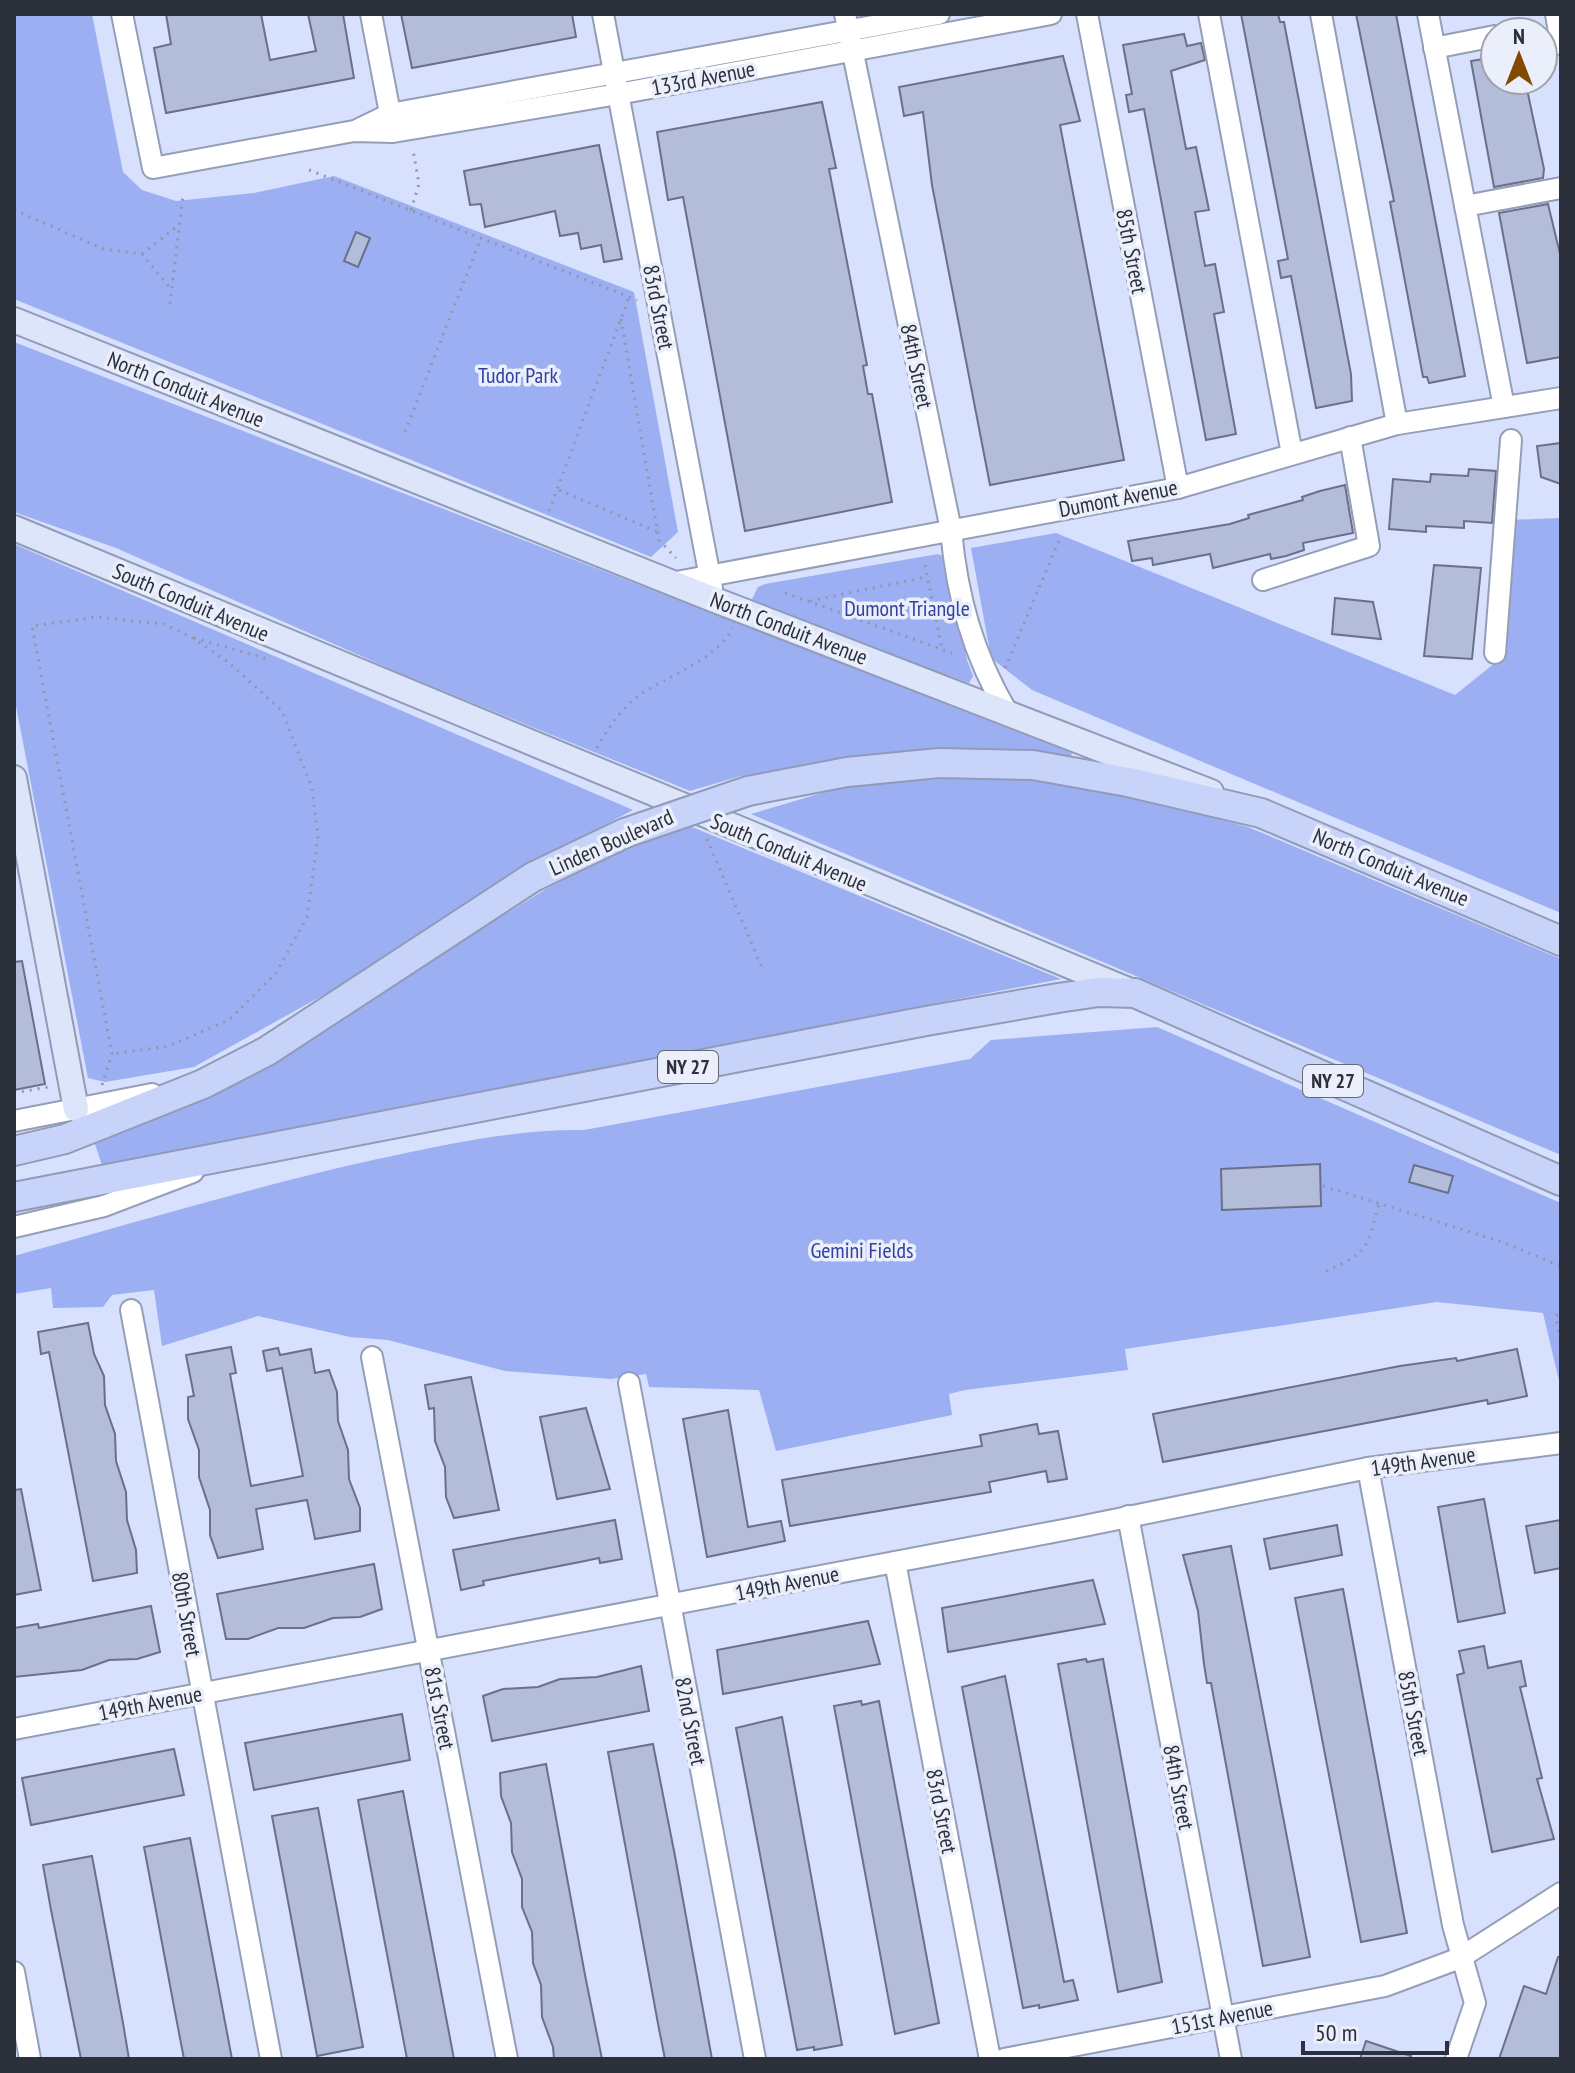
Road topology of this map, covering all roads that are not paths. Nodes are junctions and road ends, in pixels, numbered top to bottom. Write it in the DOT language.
graph roads {
  1 [pos="122,14"];
  2 [pos="371,14"];
  3 [pos="603,14"];
  4 [pos="939,14"];
  5 [pos="1051,14"];
  6 [pos="1087,14"];
  7 [pos="1209,14"];
  8 [pos="1321,14"];
  9 [pos="1428,14"];
  10 [pos="1556,14"];
  11 [pos="848,32"];
  12 [pos="1479,39"];
  13 [pos="1561,44"];
  14 [pos="1434,48"];
  15 [pos="614,74"];
  16 [pos="618,94"];
  17 [pos="392,123"];
  18 [pos="1561,188"];
  19 [pos="1465,206"];
  20 [pos="14,320"];
  21 [pos="1561,398"];
  22 [pos="1504,407"];
  23 [pos="1397,424"];
  24 [pos="1350,437"];
  25 [pos="1511,440"];
  26 [pos="1292,454"];
  27 [pos="1178,488"];
  28 [pos="14,528"];
  29 [pos="951,530"];
  30 [pos="710,575"];
  31 [pos="1263,580"];
  32 [pos="671,583"];
  33 [pos="715,600"];
  34 [pos="1495,653"];
  35 [pos="1007,712"];
  36 [pos="14,778"];
  37 [pos="1261,813"];
  38 [pos="1561,941"];
  39 [pos="1135,993"];
  40 [pos="14,1121"];
  41 [pos="78,1121"];
  42 [pos="14,1151"];
  43 [pos="242,1154"];
  44 [pos="1561,1181"];
  45 [pos="14,1197"];
  46 [pos="14,1227"];
  47 [pos="131,1310"];
  48 [pos="372,1357"];
  49 [pos="629,1383"];
  50 [pos="1561,1443"];
  51 [pos="1368,1468"];
  52 [pos="1128,1516"];
  53 [pos="895,1562"];
  54 [pos="669,1605"];
  55 [pos="429,1650"];
  56 [pos="202,1693"];
  57 [pos="14,1729"];
  58 [pos="1561,1893"];
  59 [pos="1460,1958"];
  60 [pos="14,1972"];
  61 [pos="1223,2017"];
  62 [pos="1030,2056"];
  63 [pos="30,2059"];
  64 [pos="271,2059"];
  65 [pos="507,2059"];
  66 [pos="755,2059"];
  67 [pos="990,2059"];
  68 [pos="1004,2059"];
  69 [pos="1231,2059"];
  70 [pos="1456,2059"];
  1 -- 17 [label="street, 133rd Avenue"];
  2 -- 17 [label="street"];
  3 -- 15 [label="street, 83rd Street"];
  4 -- 11 [label="street, 133rd Avenue"];
  5 -- 11 [label="street, 133rd Avenue"];
  6 -- 27 [label="street, 85th Street"];
  7 -- 26 [label="street"];
  8 -- 23 [label="street"];
  9 -- 14 [label="street"];
  10 -- 13 [label="street"];
  11 -- 15 [label="street, 133rd Avenue"];
  11 -- 16 [label="street, 133rd Avenue"];
  11 -- 29 [label="street, 84th Street"];
  12 -- 14 [label="street"];
  14 -- 19 [label="street"];
  15 -- 16 [label="street, 83rd Street"];
  15 -- 17 [label="street, 133rd Avenue"];
  16 -- 17 [label="street, 133rd Avenue"];
  16 -- 30 [label="street, 83rd Street"];
  18 -- 19 [label="street"];
  19 -- 22 [label="street"];
  20 -- 32 [label="main road, North Conduit Avenue"];
  21 -- 22 [label="street, Dumont Avenue"];
  22 -- 23 [label="street, Dumont Avenue"];
  23 -- 24 [label="street, Dumont Avenue"];
  24 -- 26 [label="street, Dumont Avenue"];
  24 -- 31 [label="street"];
  25 -- 34 [label="street"];
  26 -- 27 [label="street, Dumont Avenue"];
  27 -- 29 [label="street, Dumont Avenue"];
  28 -- 39 [label="main road, South Conduit Avenue"];
  29 -- 30 [label="street, Dumont Avenue"];
  29 -- 35 [label="street, 84th Street"];
  30 -- 32 [label="street, Dumont Avenue"];
  30 -- 33 [label="street, 83rd Street"];
  32 -- 33 [label="main road, North Conduit Avenue"];
  33 -- 35 [label="main road, North Conduit Avenue"];
  35 -- 37 [label="main road, North Conduit Avenue"];
  36 -- 41 [label="main road"];
  37 -- 38 [label="highway, North Conduit Avenue"];
  37 -- 41 [label="highway, Linden Boulevard, bridge"];
  39 -- 43 [label="highway, NY 27"];
  39 -- 44 [label="highway, South Conduit Avenue / NY 27"];
  40 -- 41 [label="street, Linden Boulevard"];
  41 -- 42 [label="highway, Linden Boulevard"];
  43 -- 45 [label="highway, NY 27"];
  43 -- 46 [label="street"];
  47 -- 56 [label="street, 80th Street"];
  48 -- 55 [label="street, 81st Street"];
  49 -- 54 [label="street, 82nd Street"];
  50 -- 51 [label="street, 149th Avenue"];
  51 -- 52 [label="street, 149th Avenue"];
  51 -- 59 [label="street, 85th Street"];
  52 -- 53 [label="street, 149th Avenue"];
  52 -- 61 [label="street, 84th Street"];
  53 -- 54 [label="street, 149th Avenue"];
  53 -- 67 [label="street, 83rd Street"];
  54 -- 55 [label="street, 149th Avenue"];
  54 -- 66 [label="street, 82nd Street"];
  55 -- 56 [label="street, 149th Avenue"];
  55 -- 65 [label="street, 81st Street"];
  56 -- 57 [label="street, 149th Avenue"];
  56 -- 64 [label="street, 80th Street"];
  58 -- 59 [label="street, 151st Avenue"];
  59 -- 61 [label="street, 151st Avenue"];
  59 -- 70 [label="street, 85th Street"];
  60 -- 63 [label="street"];
  61 -- 62 [label="street, 151st Avenue"];
  61 -- 69 [label="street, 84th Street"];
  62 -- 68 [label="street, 151st Avenue"];
}
